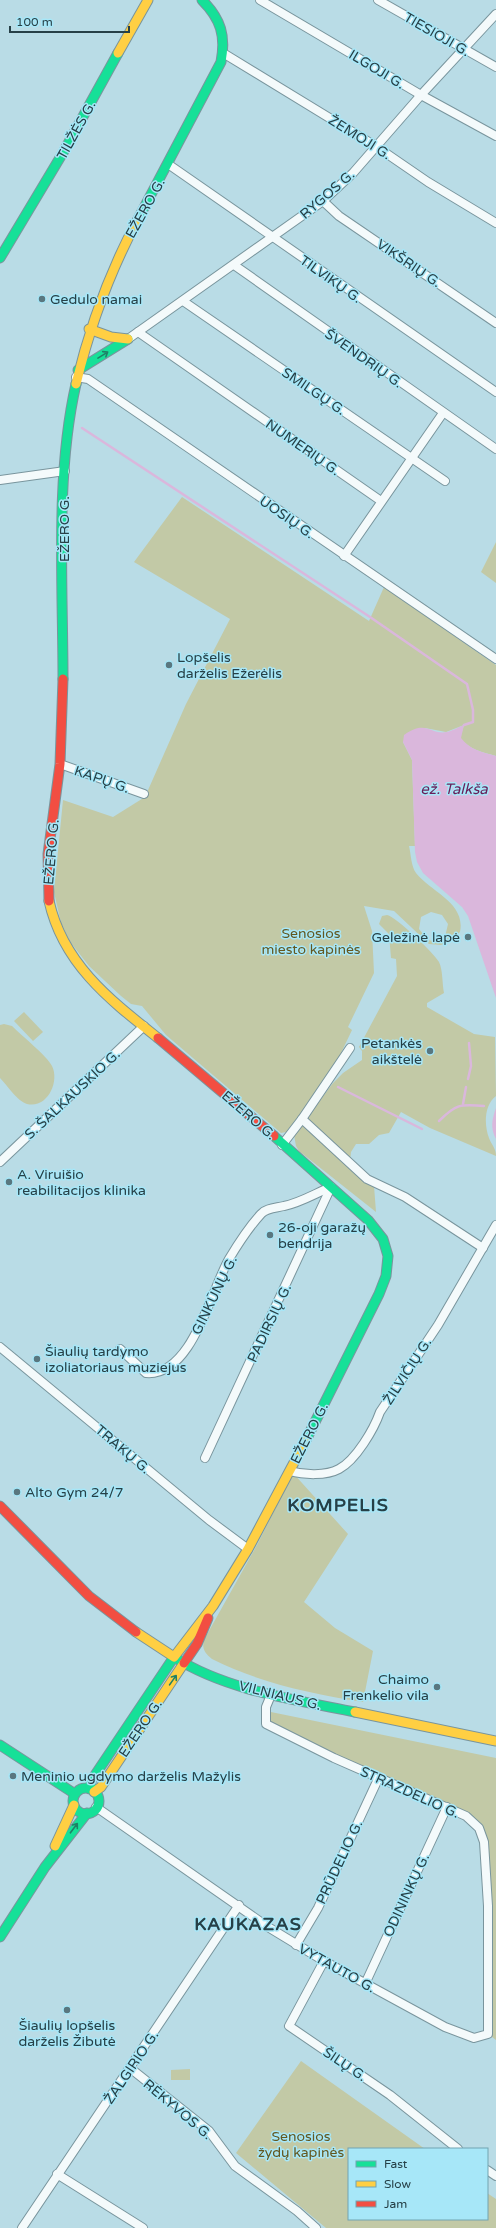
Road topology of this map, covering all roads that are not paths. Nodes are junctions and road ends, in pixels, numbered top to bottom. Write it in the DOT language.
graph roads {
  1 [pos="148,0"];
  2 [pos="157,0"];
  3 [pos="202,0"];
  4 [pos="260,0"];
  5 [pos="378,0"];
  6 [pos="496,14"];
  7 [pos="136,20"];
  8 [pos="462,49"];
  9 [pos="223,53"];
  10 [pos="496,68"];
  11 [pos="421,95"];
  12 [pos="496,136"];
  13 [pos="377,147"];
  14 [pos="168,164"];
  15 [pos="323,201"];
  16 [pos="496,224"];
  17 [pos="275,236"];
  18 [pos="0,258"];
  19 [pos="234,265"];
  20 [pos="183,301"];
  21 [pos="496,323"];
  22 [pos="90,329"];
  23 [pos="138,332"];
  24 [pos="128,339"];
  25 [pos="77,374"];
  26 [pos="496,392"];
  27 [pos="443,413"];
  28 [pos="496,449"];
  29 [pos="411,456"];
  30 [pos="65,471"];
  31 [pos="0,480"];
  32 [pos="446,481"];
  33 [pos="381,501"];
  34 [pos="344,556"];
  35 [pos="496,659"];
  36 [pos="60,764"];
  37 [pos="144,794"];
  38 [pos="144,1026"];
  39 [pos="350,1048"];
  40 [pos="302,1119"];
  41 [pos="282,1145"];
  42 [pos="0,1162"];
  43 [pos="332,1187"];
  44 [pos="496,1225"];
  45 [pos="482,1248"];
  46 [pos="0,1347"];
  47 [pos="120,1349"];
  48 [pos="205,1458"];
  49 [pos="290,1470"];
  50 [pos="0,1506"];
  51 [pos="248,1548"];
  52 [pos="213,1606"];
  53 [pos="174,1657"];
  54 [pos="184,1664"];
  55 [pos="271,1695"];
  56 [pos="496,1741"];
  57 [pos="0,1745"];
  58 [pos="379,1777"];
  59 [pos="92,1790"];
  60 [pos="75,1794"];
  61 [pos="74,1805"];
  62 [pos="96,1807"];
  63 [pos="447,1807"];
  64 [pos="87,1813"];
  65 [pos="45,1867"];
  66 [pos="239,1905"];
  67 [pos="0,1937"];
  68 [pos="296,1945"];
  69 [pos="324,1961"];
  70 [pos="365,1984"];
  71 [pos="488,2034"];
  72 [pos="130,2068"];
  73 [pos="457,2148"];
  74 [pos="57,2174"];
  75 [pos="22,2228"];
  76 [pos="143,2228"];
  77 [pos="316,2228"];
  1 -- 7 [label="main road, TILŽĖS G."];
  2 -- 7 [label="main road"];
  3 -- 9 [label="main road, EŽERO G."];
  4 -- 11 [label="street, ILGOJI G."];
  5 -- 8 [label="street, TIESIOJI G."];
  6 -- 8 [label="street, RYGOS G."];
  7 -- 18 [label="main road, TILŽĖS G."];
  8 -- 10 [label="street, TIESIOJI G."];
  8 -- 11 [label="street, RYGOS G."];
  9 -- 13 [label="street, ŽEMOJI G."];
  9 -- 14 [label="main road, EŽERO G."];
  11 -- 12 [label="street, ILGOJI G."];
  11 -- 13 [label="street, RYGOS G."];
  13 -- 15 [label="street, RYGOS G."];
  13 -- 16 [label="street, ŽEMOJI G."];
  14 -- 17 [label="street, TILVIKŲ G."];
  14 -- 22 [label="main road, EŽERO G."];
  15 -- 17 [label="street, RYGOS G."];
  15 -- 21 [label="street, VIKŠRIŲ G."];
  17 -- 19 [label="street, RYGOS G."];
  17 -- 26 [label="street, TILVIKŲ G."];
  19 -- 20 [label="street, RYGOS G."];
  19 -- 27 [label="street, ŠVENDRIŲ G."];
  20 -- 23 [label="street, RYGOS G."];
  20 -- 29 [label="street, SMILGŲ G."];
  22 -- 24 [label="main road"];
  22 -- 25 [label="main road, EŽERO G."];
  23 -- 24 [label="street, RYGOS G."];
  23 -- 33 [label="street, NUMERIŲ G."];
  25 -- 24 [label="main road, one-way"];
  25 -- 30 [label="main road, EŽERO G."];
  25 -- 34 [label="street, UOSIŲ G."];
  27 -- 28 [label="street, ŠVENDRIŲ G."];
  27 -- 29 [label="street"];
  29 -- 32 [label="street, SMILGŲ G."];
  29 -- 33 [label="street"];
  30 -- 31 [label="street"];
  30 -- 36 [label="main road, EŽERO G."];
  33 -- 34 [label="street"];
  34 -- 35 [label="street, UOSIŲ G."];
  36 -- 37 [label="street, KAPŲ G."];
  36 -- 38 [label="main road, EŽERO G."];
  38 -- 41 [label="main road, EŽERO G."];
  38 -- 42 [label="street, S. ŠALKAUSKIO G."];
  39 -- 40 [label="street"];
  40 -- 41 [label="street"];
  40 -- 45 [label="street"];
  41 -- 43 [label="main road, EŽERO G."];
  43 -- 47 [label="street, GINKŪNŲ G."];
  43 -- 48 [label="street, PADIRSIŲ G."];
  43 -- 49 [label="main road, EŽERO G."];
  44 -- 45 [label="street, ŽILVIČIŲ G."];
  45 -- 49 [label="street, ŽILVIČIŲ G."];
  46 -- 51 [label="street, TRAKŲ G."];
  49 -- 51 [label="main road, EŽERO G."];
  50 -- 53 [label="main road"];
  51 -- 52 [label="main road, EŽERO G."];
  52 -- 53 [label="main road, EŽERO G."];
  52 -- 54 [label="main road, EŽERO G."];
  53 -- 54 [label="main road"];
  53 -- 59 [label="main road, EŽERO G."];
  54 -- 55 [label="main road, VILNIAUS G."];
  59 -- 54 [label="main road, EŽERO G., one-way"];
  55 -- 56 [label="main road, VILNIAUS G."];
  55 -- 58 [label="street, STRAZDELIO G."];
  57 -- 60 [label="main road"];
  58 -- 63 [label="street, STRAZDELIO G."];
  58 -- 68 [label="street, PRŪDELIO G."];
  59 -- 60 [label="main road, EŽERO G."];
  59 -- 62 [label="main road"];
  60 -- 61 [label="main road"];
  61 -- 64 [label="main road"];
  61 -- 65 [label="main road"];
  62 -- 64 [label="main road"];
  62 -- 66 [label="street, VYTAUTO G."];
  63 -- 70 [label="street, ODININKŲ G."];
  63 -- 71 [label="street, STRAZDELIO G."];
  65 -- 64 [label="main road, one-way"];
  65 -- 67 [label="main road"];
  66 -- 68 [label="street, VYTAUTO G."];
  66 -- 72 [label="street, ŽALGIRIO G."];
  68 -- 69 [label="street, VYTAUTO G."];
  69 -- 70 [label="street, VYTAUTO G."];
  69 -- 73 [label="street, ŠILŲ G."];
  70 -- 71 [label="street, VYTAUTO G."];
  72 -- 74 [label="street, ŽALGIRIO G."];
  72 -- 77 [label="street, RĖKYVOS G."];
  74 -- 75 [label="street, ŽALGIRIO G."];
  74 -- 76 [label="street"];
}
